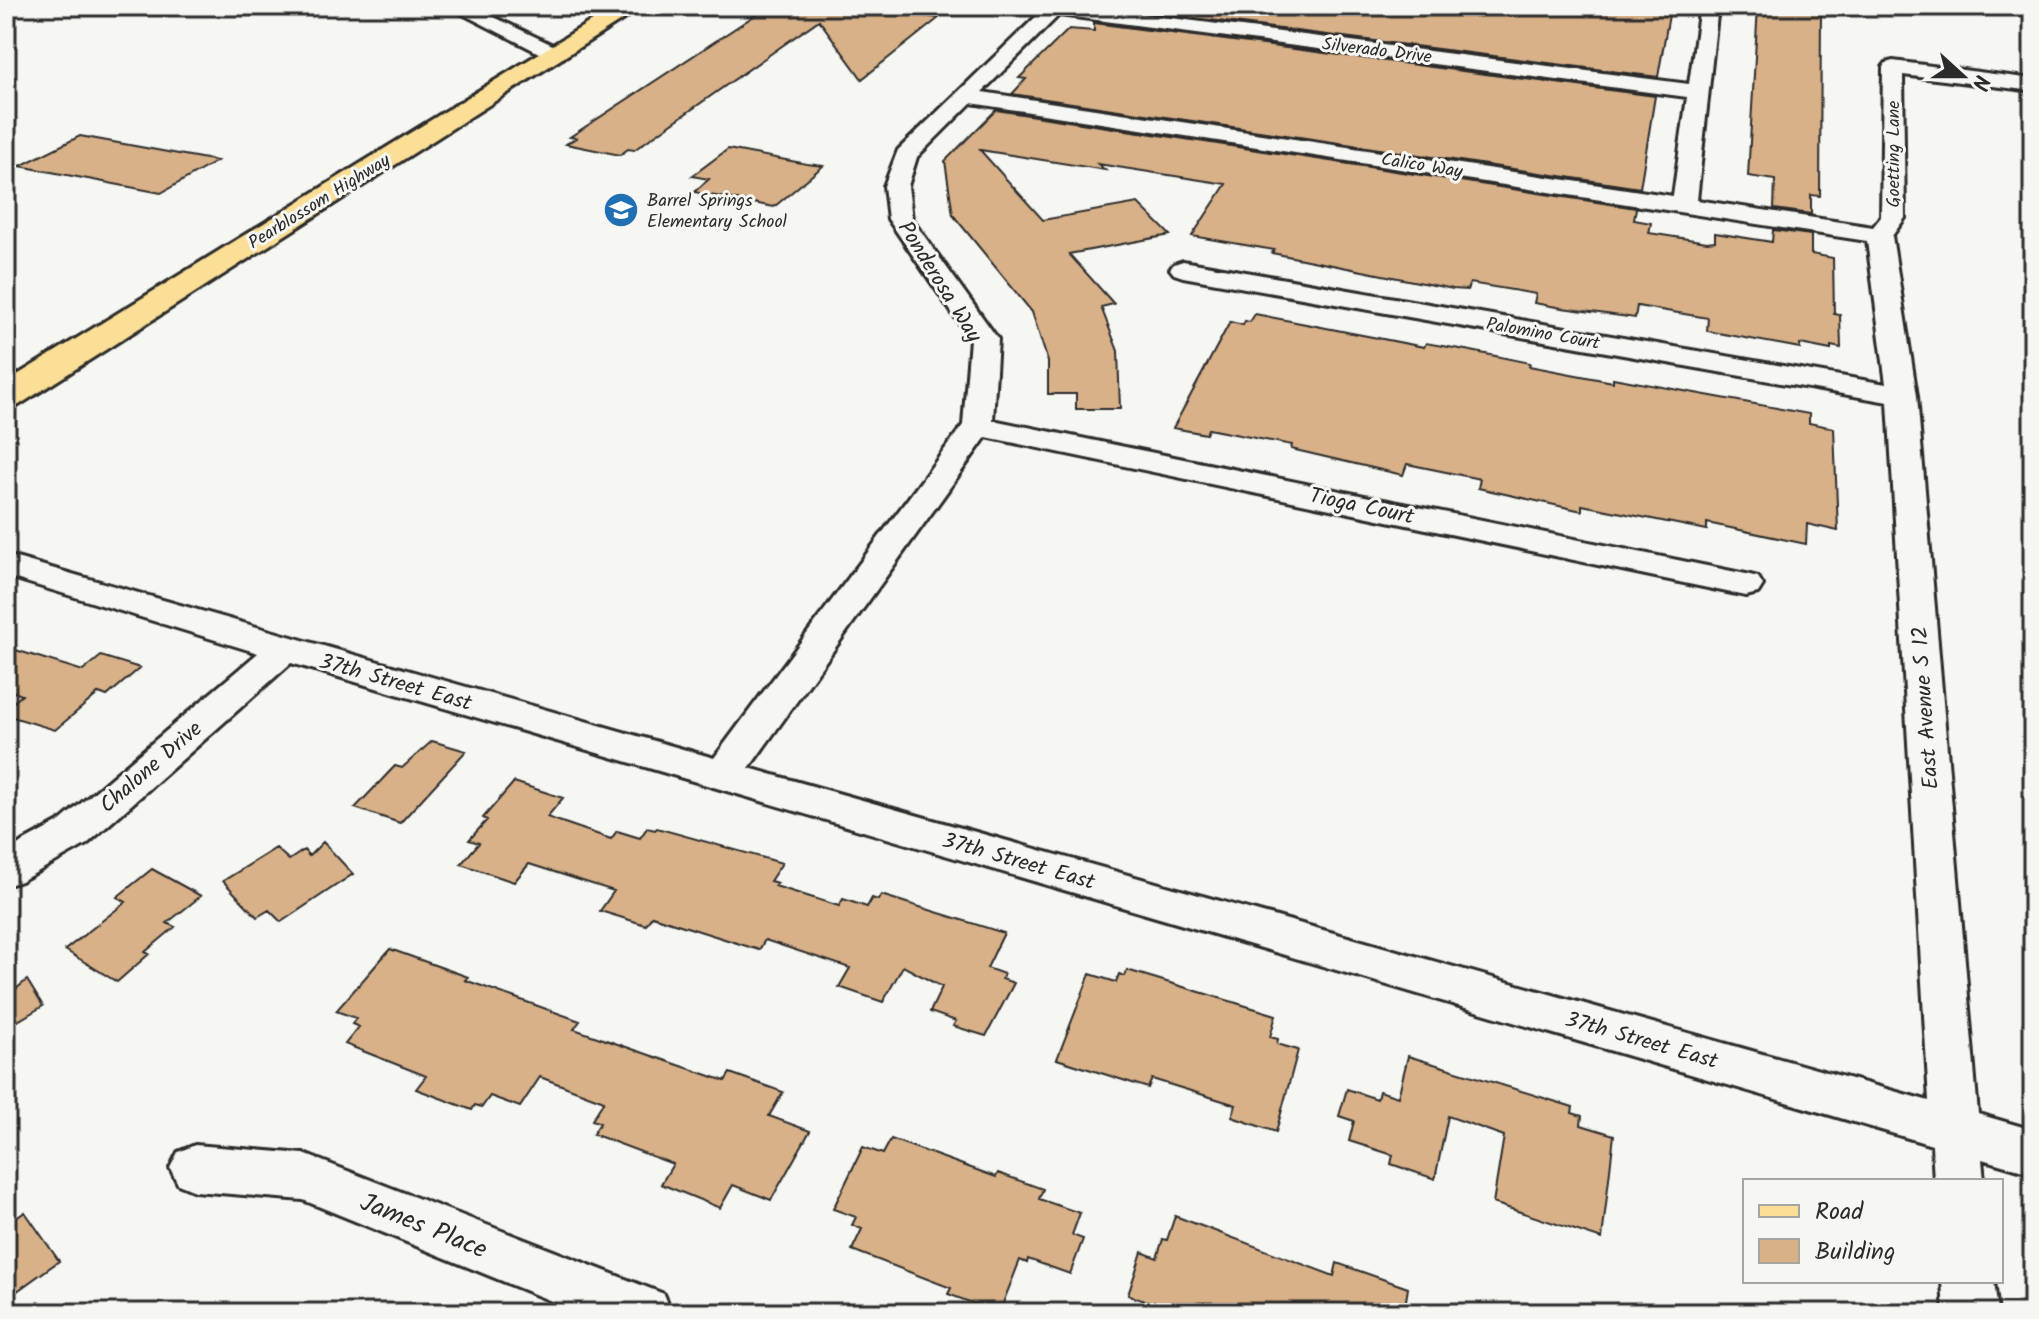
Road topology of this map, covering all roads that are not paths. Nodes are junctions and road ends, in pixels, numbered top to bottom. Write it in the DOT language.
graph roads {
  1 [pos="14,6"];
  2 [pos="456,6"];
  3 [pos="632,6"];
  4 [pos="1709,6"];
  5 [pos="6,9"];
  6 [pos="1055,9"];
  7 [pos="556,54"];
  8 [pos="2033,85"];
  9 [pos="1698,92"];
  10 [pos="965,96"];
  11 [pos="1684,205"];
  12 [pos="1879,235"];
  13 [pos="1183,269"];
  14 [pos="1902,396"];
  15 [pos="6,397"];
  16 [pos="978,426"];
  17 [pos="6,565"];
  18 [pos="1746,585"];
  19 [pos="285,649"];
  20 [pos="723,775"];
  21 [pos="6,870"];
  22 [pos="1954,1129"];
  23 [pos="2033,1152"];
  24 [pos="195,1168"];
  25 [pos="1959,1179"];
  26 [pos="1968,1283"];
  27 [pos="645,1313"];
  28 [pos="1971,1313"];
  1 -- 5 [label="street"];
  2 -- 7 [label="street"];
  3 -- 7 [label="main road, Pearblossom Highway"];
  4 -- 9 [label="street"];
  6 -- 9 [label="street, Silverado Drive"];
  6 -- 10 [label="street, Ponderosa Way"];
  7 -- 15 [label="main road, Pearblossom Highway"];
  8 -- 12 [label="street, Goetting Lane"];
  9 -- 11 [label="street"];
  10 -- 11 [label="street, Calico Way"];
  10 -- 16 [label="street, Ponderosa Way"];
  11 -- 12 [label="street, Calico Way"];
  12 -- 14 [label="street, East Avenue S 12"];
  13 -- 14 [label="street, Palomino Court"];
  14 -- 22 [label="street, East Avenue S 12"];
  16 -- 18 [label="street, Tioga Court"];
  16 -- 20 [label="street"];
  17 -- 19 [label="street, 37th Street East"];
  19 -- 20 [label="street, 37th Street East"];
  19 -- 21 [label="street, Chalone Drive"];
  20 -- 22 [label="street, 37th Street East"];
  22 -- 23 [label="street, 37th Street East"];
  22 -- 25 [label="street, East Avenue S 12"];
  24 -- 27 [label="street, James Place"];
  26 -- 28 [label="street"];
}
